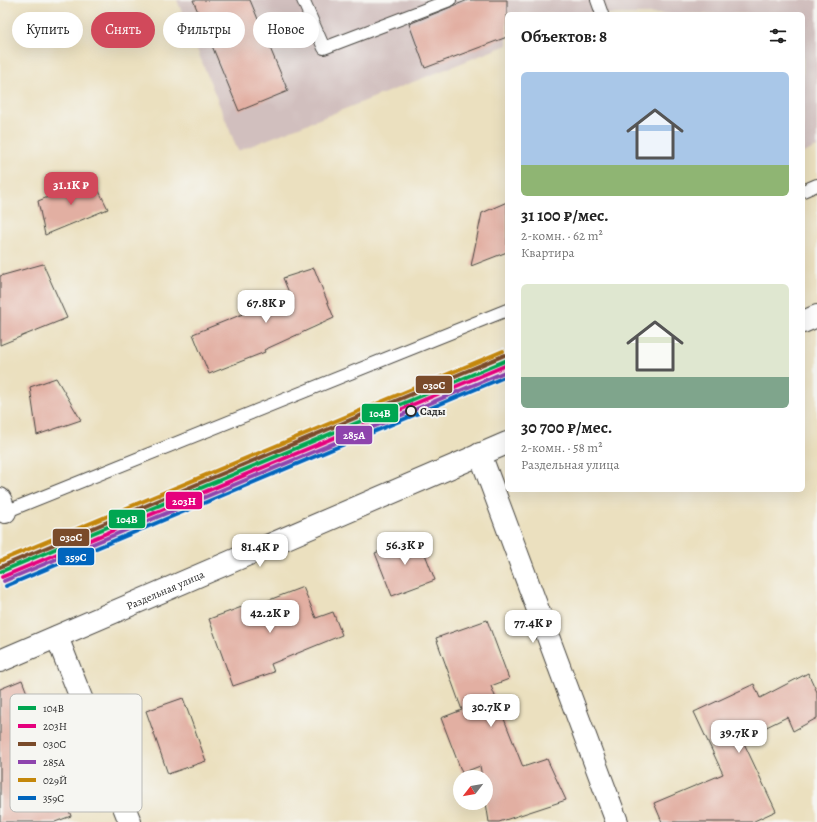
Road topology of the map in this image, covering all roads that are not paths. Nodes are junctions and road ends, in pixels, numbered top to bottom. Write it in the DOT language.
graph roads {
  1 [pos="303,0"];
  2 [pos="450,0"];
  3 [pos="597,0"];
  4 [pos="601,12"];
  5 [pos="817,185"];
  6 [pos="805,190"];
  7 [pos="505,311"];
  8 [pos="817,316"];
  9 [pos="805,321"];
  10 [pos="505,444"];
  11 [pos="480,454"];
  12 [pos="3,505"];
  13 [pos="57,637"];
  14 [pos="0,661"];
  15 [pos="79,694"];
  16 [pos="126,812"];
  17 [pos="130,822"];
  18 [pos="617,822"];
  1 -- 2 [label="lane"];
  3 -- 4 [label="lane"];
  5 -- 6 [label="lane"];
  7 -- 12 [label="lane"];
  8 -- 9 [label="street"];
  10 -- 11 [label="street, Раздельная улица"];
  11 -- 13 [label="street, Раздельная улица"];
  11 -- 18 [label="street"];
  13 -- 14 [label="street, Раздельная улица"];
  13 -- 15 [label="street"];
  16 -- 17 [label="street"];
}
